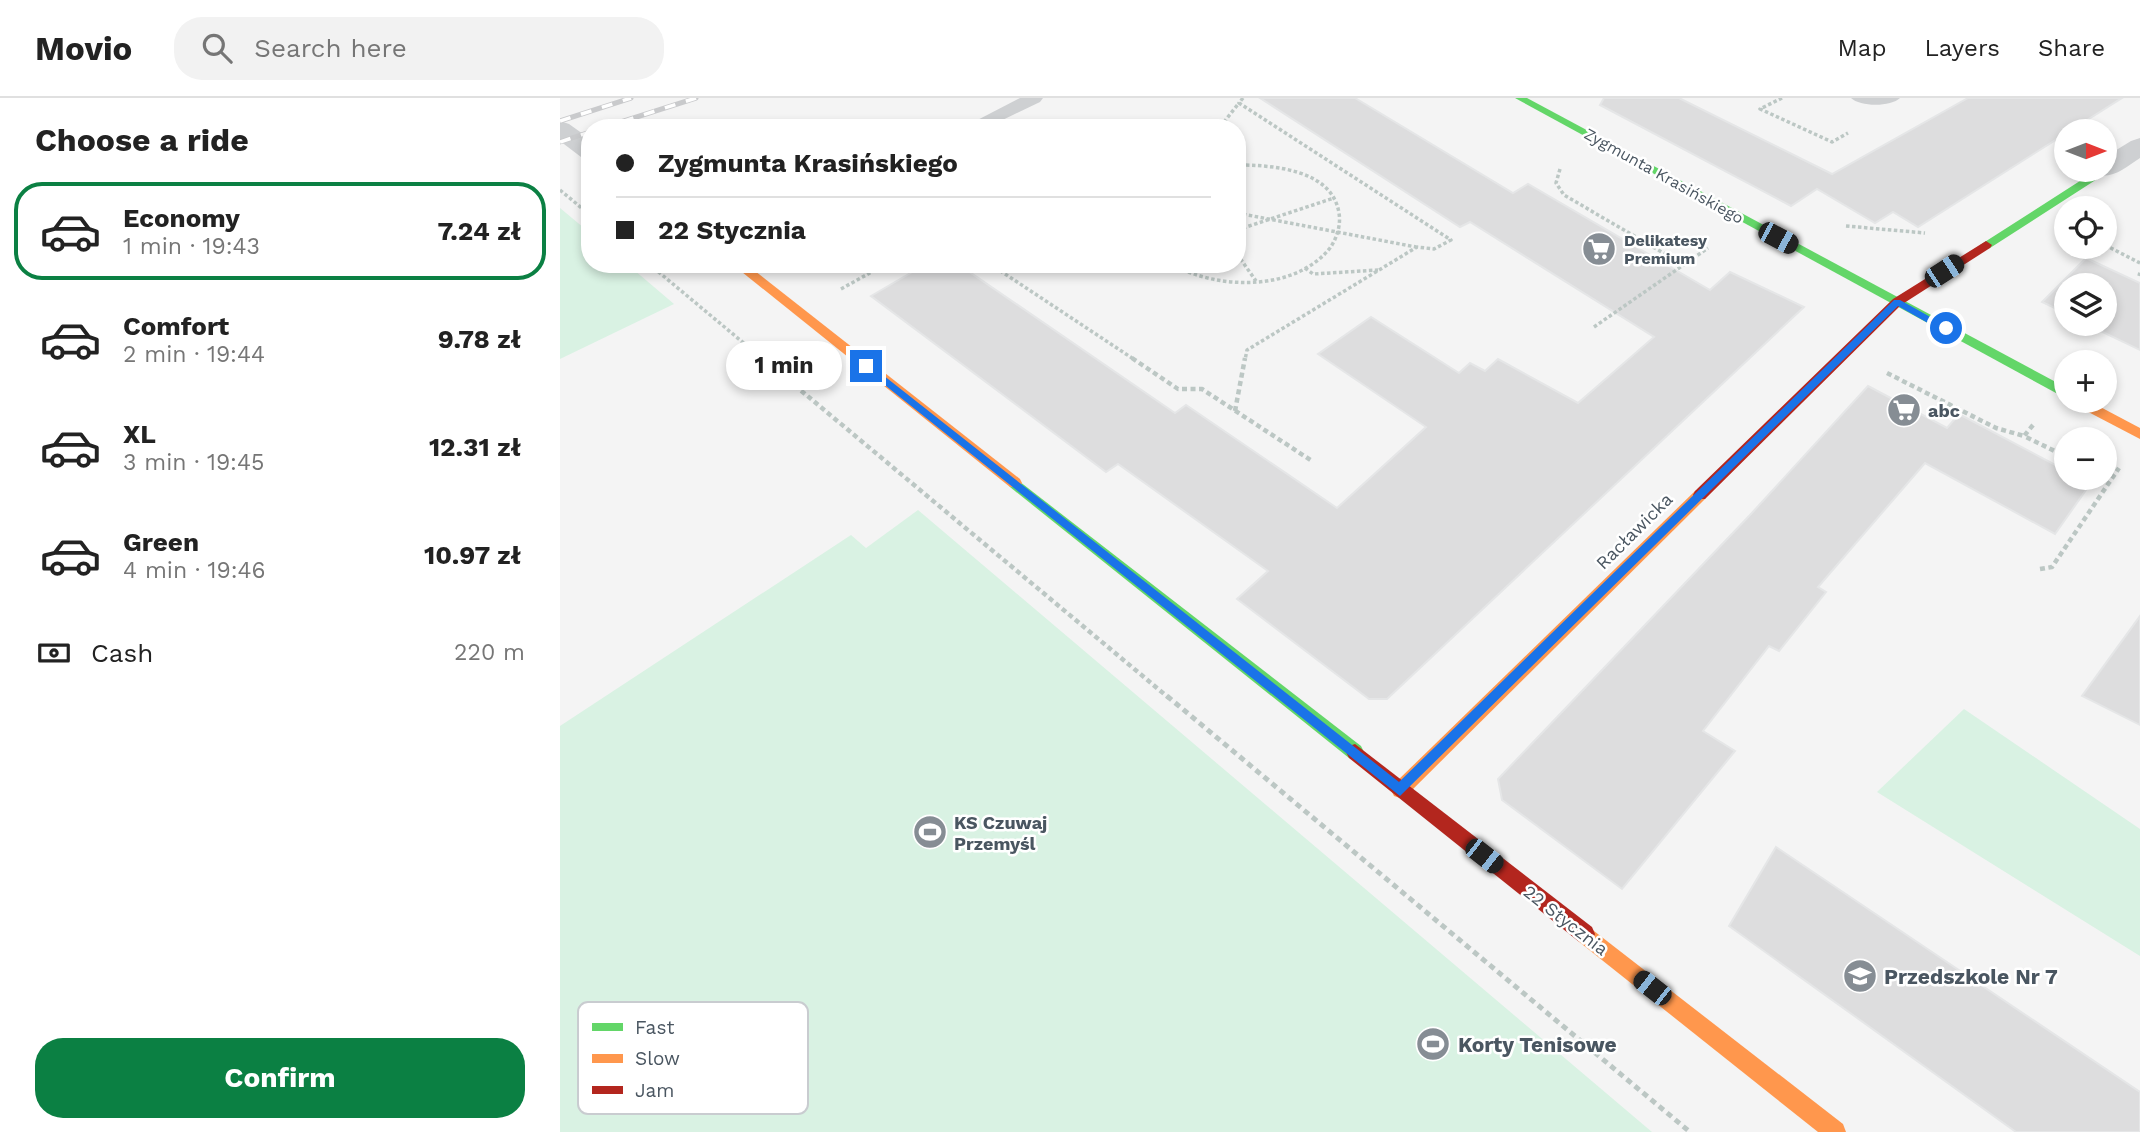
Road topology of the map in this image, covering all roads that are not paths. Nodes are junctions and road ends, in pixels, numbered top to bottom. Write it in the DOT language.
graph roads {
  1 [pos="1034,98"];
  2 [pos="1520,98"];
  3 [pos="1860,98"];
  4 [pos="1891,98"];
  5 [pos="990,119"];
  6 [pos="560,128"];
  7 [pos="581,145"];
  8 [pos="2140,146"];
  9 [pos="2118,160"];
  10 [pos="2084,182"];
  11 [pos="749,273"];
  12 [pos="1897,302"];
  13 [pos="2054,387"];
  14 [pos="2101,413"];
  15 [pos="2140,434"];
  16 [pos="1400,790"];
  17 [pos="1835,1132"];
  1 -- 5 [label="lane"];
  2 -- 12 [label="street, Zygmunta Krasińskiego"];
  3 -- 4 [label="lane"];
  6 -- 7 [label="street"];
  8 -- 9 [label="street"];
  10 -- 12 [label="street, Racławicka"];
  11 -- 16 [label="street, 22 Stycznia"];
  12 -- 13 [label="street, Zygmunta Krasińskiego"];
  12 -- 16 [label="street, Racławicka"];
  14 -- 15 [label="street"];
  16 -- 17 [label="street, 22 Stycznia"];
}
